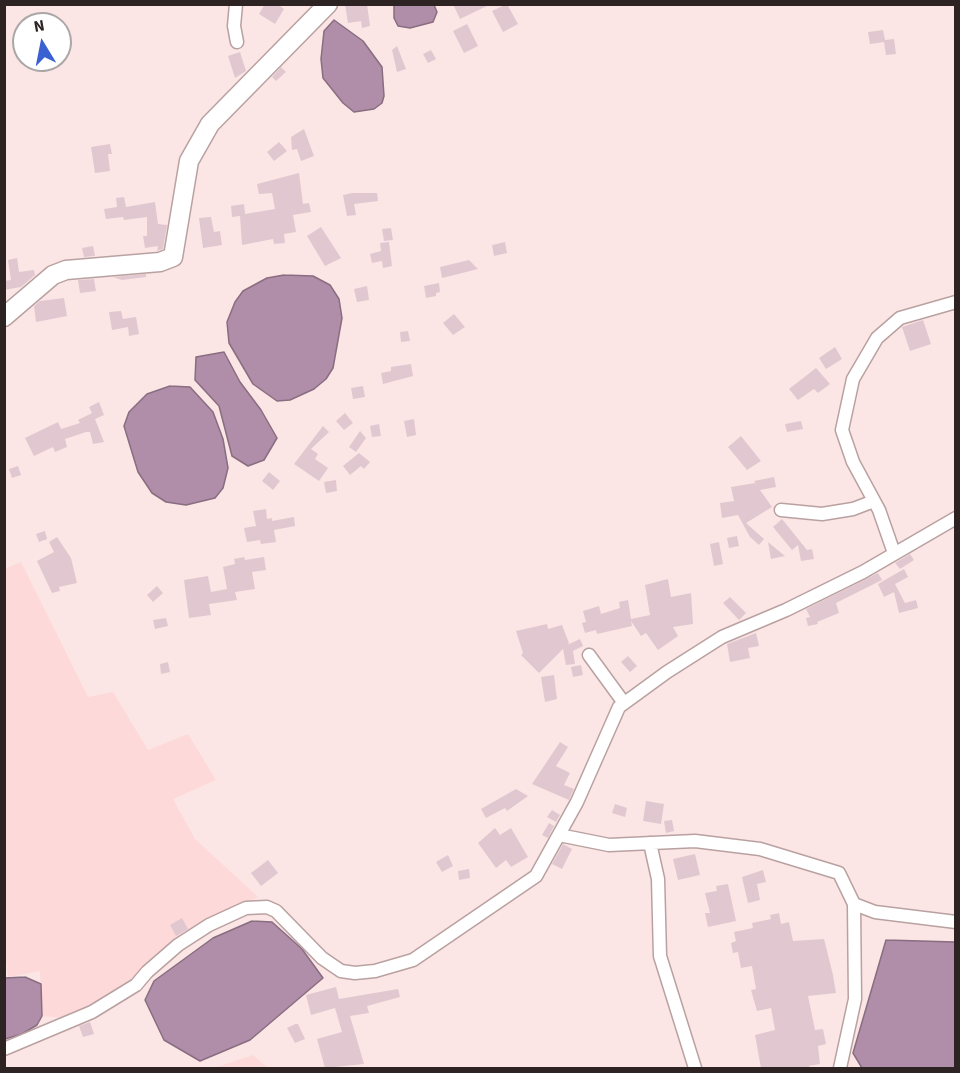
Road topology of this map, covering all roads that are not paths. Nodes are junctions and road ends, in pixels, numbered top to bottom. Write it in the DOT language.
graph roads {
  1 [pos="236,4"];
  2 [pos="328,4"];
  3 [pos="237,42"];
  4 [pos="956,302"];
  5 [pos="4,317"];
  6 [pos="874,501"];
  7 [pos="781,510"];
  8 [pos="956,518"];
  9 [pos="894,553"];
  10 [pos="589,655"];
  11 [pos="624,703"];
  12 [pos="559,835"];
  13 [pos="650,843"];
  14 [pos="855,904"];
  15 [pos="956,922"];
  16 [pos="4,1049"];
  17 [pos="695,1068"];
  18 [pos="840,1068"];
  1 -- 3 [label="street"];
  2 -- 5 [label="street"];
  4 -- 6 [label="street"];
  6 -- 7 [label="street"];
  6 -- 9 [label="street"];
  8 -- 9 [label="street"];
  9 -- 11 [label="street"];
  10 -- 11 [label="street"];
  11 -- 12 [label="street"];
  12 -- 13 [label="street"];
  12 -- 16 [label="street"];
  13 -- 14 [label="street"];
  13 -- 17 [label="street"];
  14 -- 15 [label="street"];
  14 -- 18 [label="street"];
}
